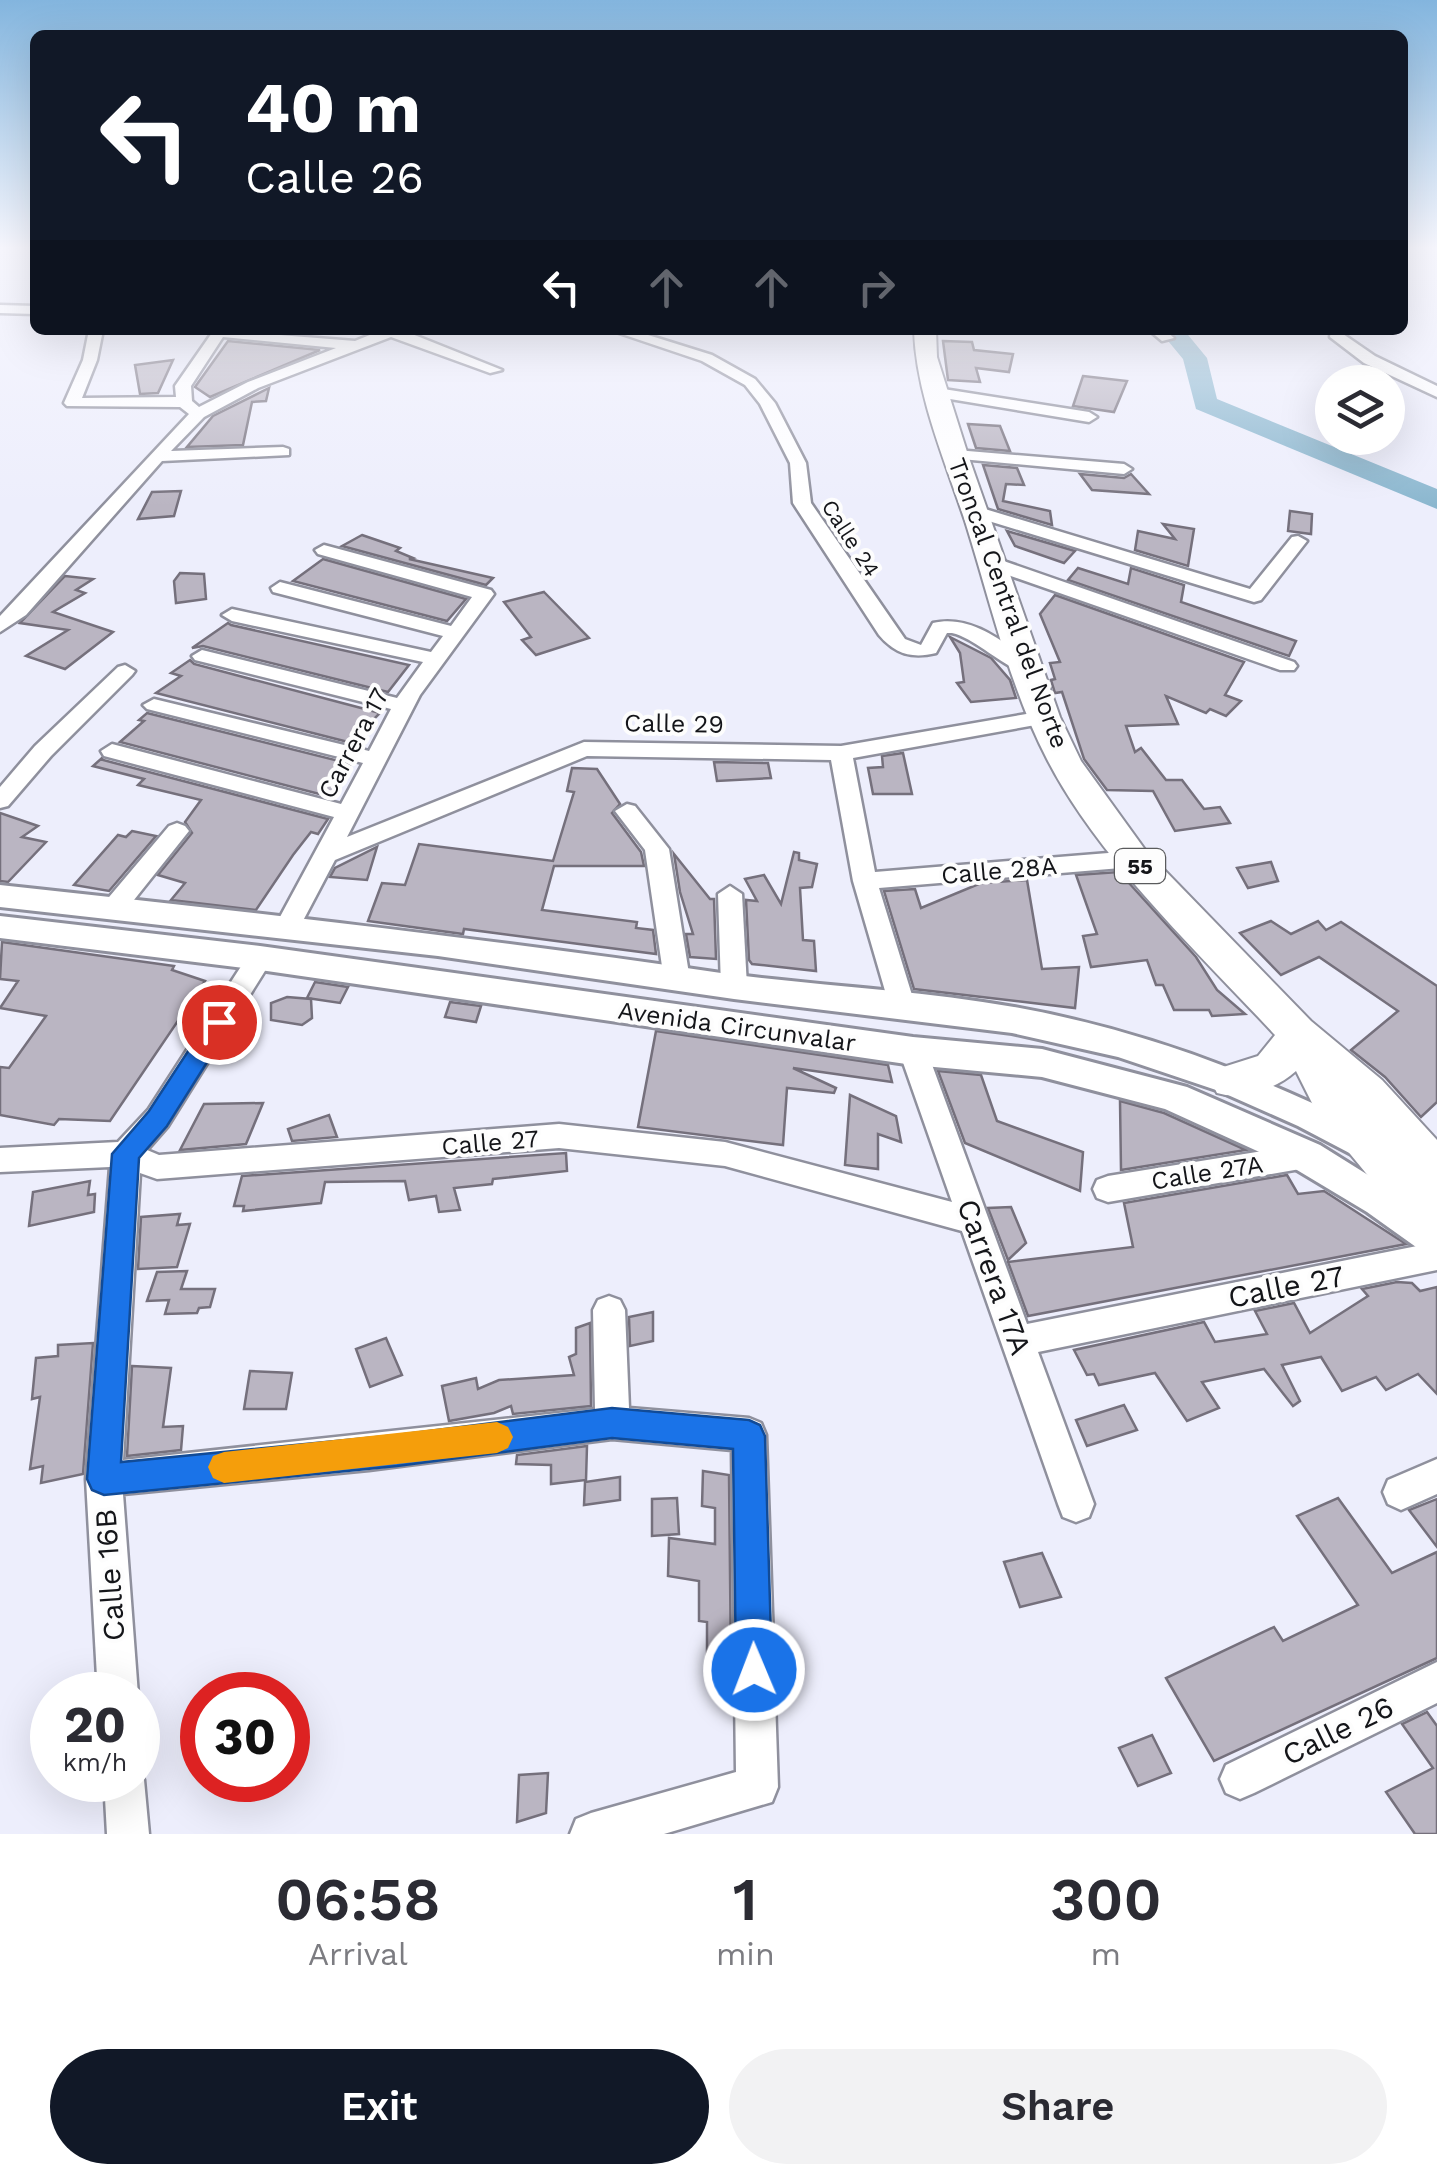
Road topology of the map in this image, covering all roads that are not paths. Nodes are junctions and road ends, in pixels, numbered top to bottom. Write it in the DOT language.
graph roads {
  1 [pos="95,335"];
  2 [pos="218,335"];
  3 [pos="261,335"];
  4 [pos="384,335"];
  5 [pos="403,335"];
  6 [pos="633,335"];
  7 [pos="925,335"];
  8 [pos="1336,335"];
  9 [pos="362,345"];
  10 [pos="495,370"];
  11 [pos="1437,392"];
  12 [pos="937,394"];
  13 [pos="191,408"];
  14 [pos="1089,417"];
  15 [pos="283,452"];
  16 [pos="956,455"];
  17 [pos="156,456"];
  18 [pos="1124,469"];
  19 [pos="976,510"];
  20 [pos="1298,540"];
  21 [pos="324,550"];
  22 [pos="995,564"];
  23 [pos="280,588"];
  24 [pos="232,615"];
  25 [pos="0,626"];
  26 [pos="456,633"];
  27 [pos="202,656"];
  28 [pos="436,659"];
  29 [pos="1287,666"];
  30 [pos="1028,669"];
  31 [pos="125,671"];
  32 [pos="154,705"];
  33 [pos="404,706"];
  34 [pos="1044,717"];
  35 [pos="112,751"];
  36 [pos="841,753"];
  37 [pos="376,759"];
  38 [pos="0,801"];
  39 [pos="627,811"];
  40 [pos="346,813"];
  41 [pos="176,831"];
  42 [pos="322,856"];
  43 [pos="1133,859"];
  44 [pos="865,881"];
  45 [pos="730,894"];
  46 [pos="0,896"];
  47 [pos="113,909"];
  48 [pos="0,927"];
  49 [pos="287,928"];
  50 [pos="438,944"];
  51 [pos="260,958"];
  52 [pos="678,980"];
  53 [pos="422,982"];
  54 [pos="734,988"];
  55 [pos="903,1008"];
  56 [pos="1297,1032"];
  57 [pos="913,1051"];
  58 [pos="1232,1081"];
  59 [pos="1374,1152"];
  60 [pos="126,1154"];
  61 [pos="1306,1156"];
  62 [pos="0,1160"];
  63 [pos="1437,1170"];
  64 [pos="1437,1184"];
  65 [pos="1108,1189"];
  66 [pos="974,1220"];
  67 [pos="1437,1226"];
  68 [pos="1437,1240"];
  69 [pos="1437,1256"];
  70 [pos="610,1310"];
  71 [pos="1017,1341"];
  72 [pos="612,1423"];
  73 [pos="1437,1476"];
  74 [pos="104,1479"];
  75 [pos="1400,1492"];
  76 [pos="1076,1504"];
  77 [pos="117,1672"];
  78 [pos="1437,1682"];
  79 [pos="1240,1779"];
  80 [pos="126,1802"];
  81 [pos="128,1834"];
  82 [pos="591,1834"];
  1 -- 13 [label="street"];
  2 -- 13 [label="street"];
  3 -- 9 [label="street"];
  4 -- 9 [label="street"];
  5 -- 10 [label="street"];
  6 -- 30 [label="street, Calle 24"];
  7 -- 12 [label="highway, Troncal Central del Norte / 55"];
  8 -- 11 [label="street"];
  9 -- 13 [label="street"];
  12 -- 14 [label="street"];
  12 -- 16 [label="highway, Troncal Central del Norte / 55"];
  13 -- 17 [label="street"];
  15 -- 17 [label="street"];
  16 -- 18 [label="street"];
  16 -- 19 [label="highway, Troncal Central del Norte / 55"];
  17 -- 25 [label="street"];
  19 -- 20 [label="street"];
  19 -- 22 [label="highway, Troncal Central del Norte / 55"];
  21 -- 26 [label="street, Carrera 17"];
  22 -- 29 [label="street"];
  22 -- 30 [label="highway, Troncal Central del Norte / 55"];
  23 -- 26 [label="street"];
  24 -- 28 [label="street"];
  26 -- 28 [label="street, Carrera 17"];
  27 -- 33 [label="street"];
  28 -- 33 [label="street, Carrera 17"];
  30 -- 34 [label="highway, Troncal Central del Norte / 55"];
  31 -- 38 [label="street"];
  32 -- 37 [label="street"];
  33 -- 37 [label="street, Carrera 17"];
  34 -- 36 [label="street, Calle 29"];
  34 -- 43 [label="highway, Troncal Central del Norte / 55"];
  35 -- 40 [label="street"];
  36 -- 42 [label="street, Calle 29"];
  36 -- 44 [label="street"];
  37 -- 40 [label="street, Carrera 17"];
  39 -- 52 [label="street"];
  40 -- 42 [label="street, Carrera 17"];
  41 -- 47 [label="street"];
  42 -- 49 [label="street, Carrera 17"];
  43 -- 44 [label="street, Calle 28A"];
  43 -- 56 [label="highway, Troncal Central del Norte / 55"];
  44 -- 55 [label="street"];
  45 -- 54 [label="street"];
  46 -- 47 [label="main road, Avenida Circunvalar"];
  47 -- 49 [label="main road, Avenida Circunvalar"];
  48 -- 51 [label="main road, Avenida Circunvalar"];
  49 -- 50 [label="main road, Avenida Circunvalar"];
  50 -- 52 [label="main road, Avenida Circunvalar"];
  50 -- 53 [label="main road"];
  51 -- 53 [label="main road, Avenida Circunvalar"];
  51 -- 60 [label="street"];
  52 -- 54 [label="main road, Avenida Circunvalar"];
  53 -- 57 [label="main road, Avenida Circunvalar"];
  54 -- 55 [label="main road, Avenida Circunvalar"];
  55 -- 58 [label="main road, Avenida Circunvalar"];
  56 -- 58 [label="highway"];
  56 -- 59 [label="highway, Avenida Circunvalar / 55"];
  56 -- 63 [label="highway, 55"];
  57 -- 61 [label="main road, Avenida Circunvalar"];
  57 -- 66 [label="street, Carrera 17A"];
  58 -- 59 [label="main road, Avenida Circunvalar"];
  59 -- 64 [label="main road, Avenida Circunvalar"];
  59 -- 67 [label="highway, Avenida Circunvalar / 55"];
  60 -- 62 [label="street, Calle 27"];
  60 -- 66 [label="street, Calle 27"];
  60 -- 74 [label="street, Calle 16B"];
  61 -- 65 [label="street, Calle 27A"];
  61 -- 68 [label="main road, Avenida Circunvalar"];
  66 -- 71 [label="street, Carrera 17A"];
  69 -- 71 [label="street, Calle 27"];
  70 -- 72 [label="street"];
  71 -- 76 [label="street, Carrera 17A"];
  72 -- 74 [label="street"];
  72 -- 82 [label="street"];
  73 -- 75 [label="street"];
  74 -- 77 [label="street, Calle 16B"];
  78 -- 79 [label="street, Calle 26"];
  80 -- 81 [label="street"];
}
